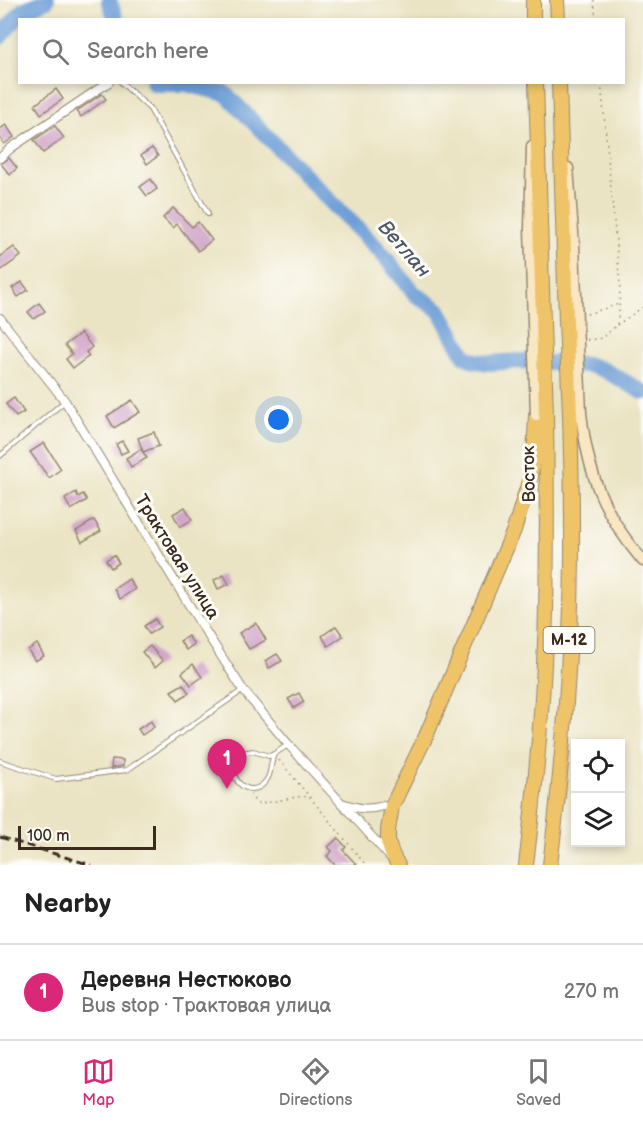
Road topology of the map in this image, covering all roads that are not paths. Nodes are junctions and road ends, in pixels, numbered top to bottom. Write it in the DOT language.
graph roads {
  1 [pos="533,0"];
  2 [pos="557,0"];
  3 [pos="534,18"];
  4 [pos="558,18"];
  5 [pos="106,84"];
  6 [pos="123,84"];
  7 [pos="535,84"];
  8 [pos="560,84"];
  9 [pos="0,158"];
  10 [pos="208,214"];
  11 [pos="0,318"];
  12 [pos="65,401"];
  13 [pos="575,414"];
  14 [pos="541,415"];
  15 [pos="0,456"];
  16 [pos="643,561"];
  17 [pos="243,690"];
  18 [pos="288,744"];
  19 [pos="274,754"];
  20 [pos="0,761"];
  21 [pos="340,803"];
  22 [pos="384,806"];
  23 [pos="398,865"];
  24 [pos="526,865"];
  25 [pos="550,865"];
  1 -- 3 [label="highway"];
  2 -- 4 [label="highway"];
  5 -- 9 [label="street"];
  6 -- 10 [label="lane"];
  7 -- 14 [label="highway, Восток / М-12, bridge"];
  8 -- 13 [label="highway, М-12, bridge"];
  11 -- 12 [label="street, Трактовая улица"];
  12 -- 15 [label="lane"];
  12 -- 17 [label="street, Трактовая улица"];
  13 -- 16 [label="main road"];
  13 -- 25 [label="highway, М-12"];
  14 -- 23 [label="highway"];
  14 -- 24 [label="highway, Восток / М-12"];
  17 -- 18 [label="street, Трактовая улица"];
  17 -- 20 [label="lane"];
  18 -- 19 [label="lane"];
  18 -- 21 [label="street, Трактовая улица"];
  19 -- 19 [label="lane"];
  21 -- 22 [label="street"];
  21 -- 23 [label="street, Трактовая улица"];
}
